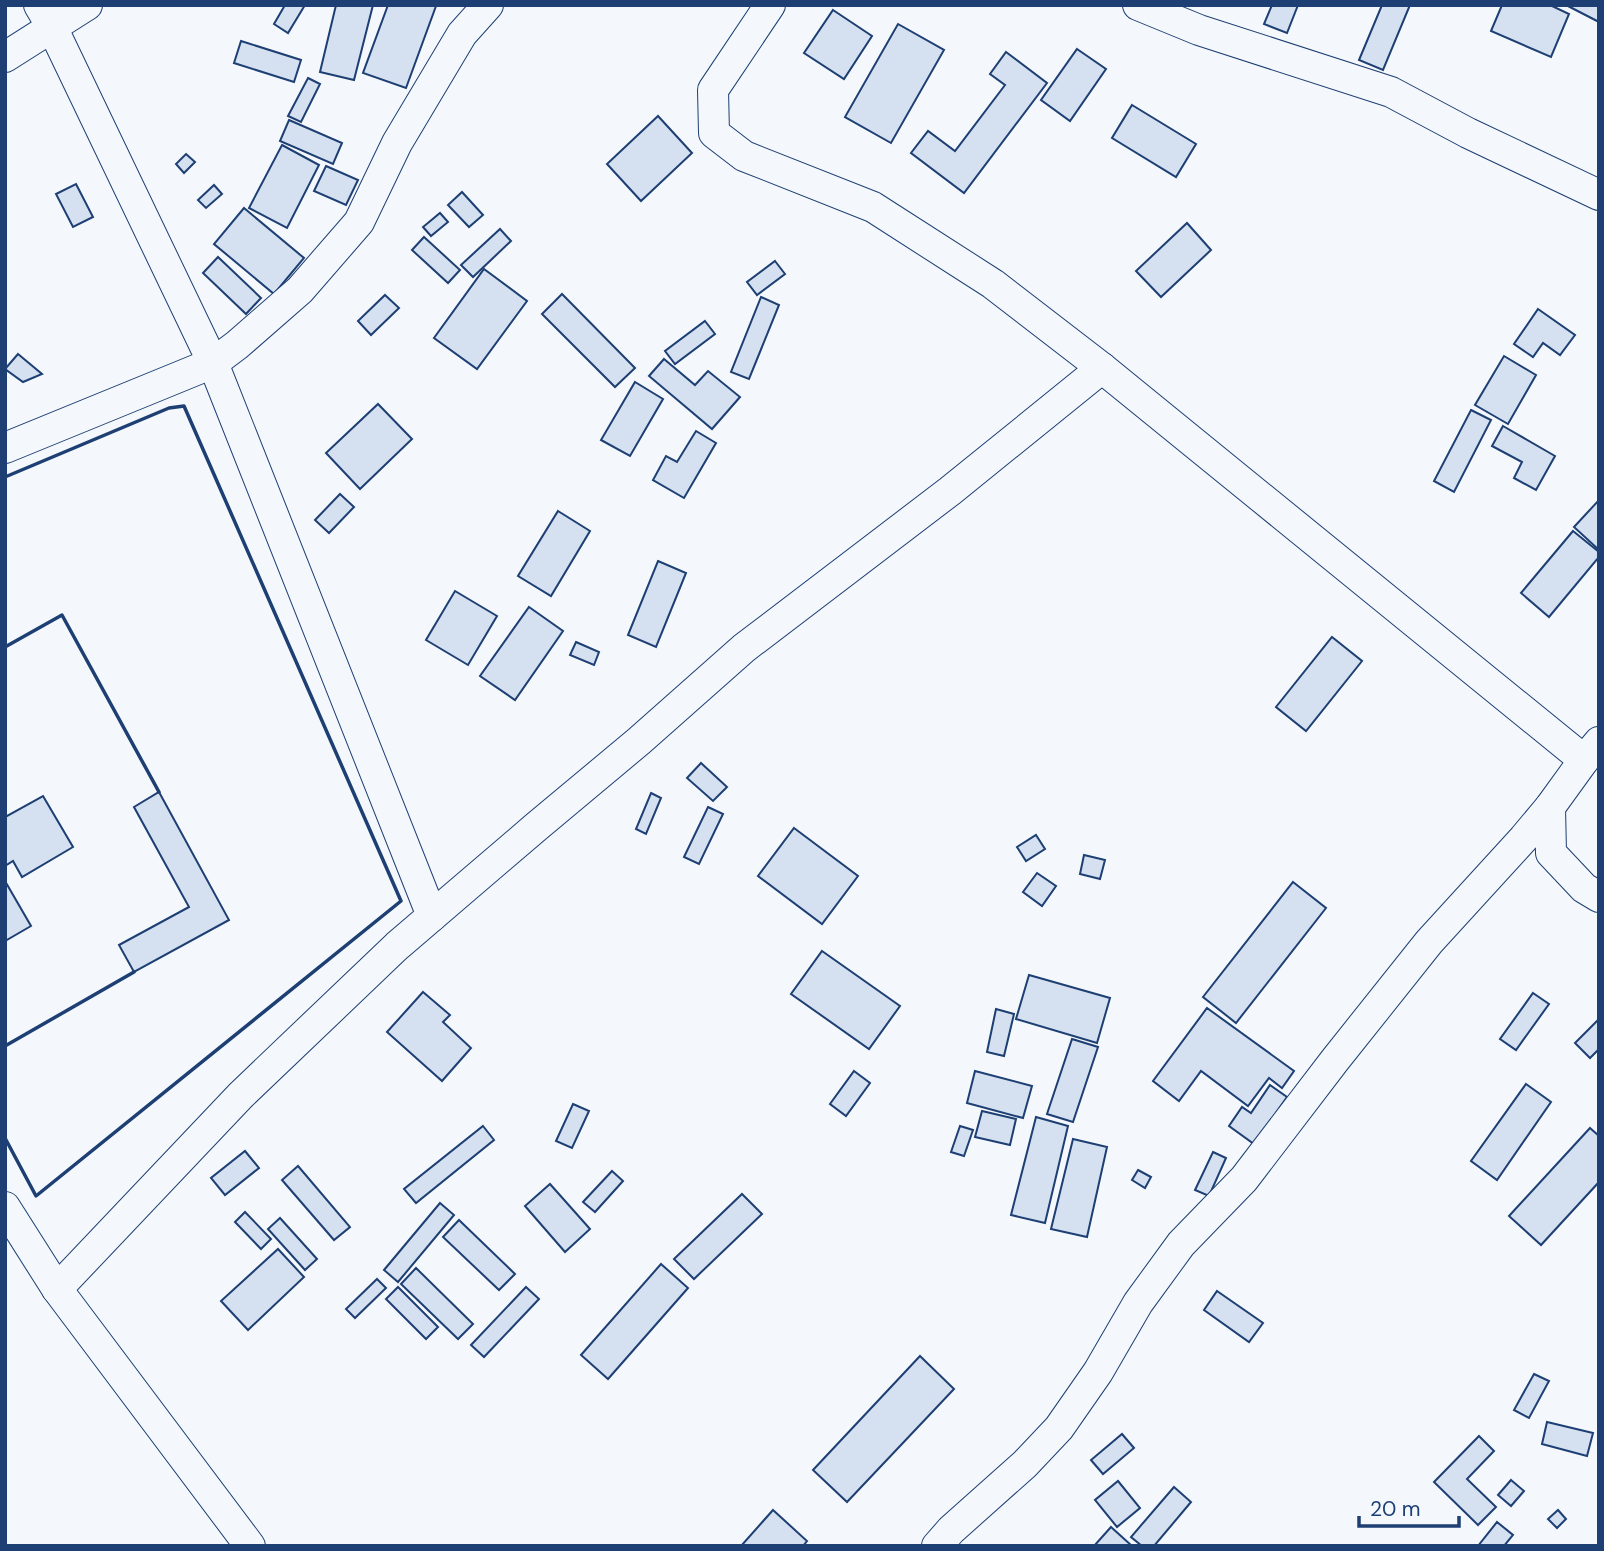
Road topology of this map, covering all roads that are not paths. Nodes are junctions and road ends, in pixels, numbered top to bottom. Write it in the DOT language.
graph roads {
  1 [pos="87,5"];
  2 [pos="488,5"];
  3 [pos="770,5"];
  4 [pos="1138,5"];
  5 [pos="46,16"];
  6 [pos="5,57"];
  7 [pos="1599,195"];
  8 [pos="213,363"];
  9 [pos="1102,368"];
  10 [pos="5,448"];
  11 [pos="1591,751"];
  12 [pos="1550,807"];
  13 [pos="1599,897"];
  14 [pos="432,916"];
  15 [pos="5,1207"];
  16 [pos="57,1289"];
  17 [pos="250,1546"];
  18 [pos="937,1546"];
  1 -- 5 [label="street"];
  2 -- 8 [label="street"];
  3 -- 9 [label="street"];
  4 -- 7 [label="street"];
  5 -- 6 [label="street"];
  5 -- 8 [label="street"];
  8 -- 10 [label="street"];
  8 -- 14 [label="street"];
  9 -- 11 [label="street"];
  9 -- 14 [label="street"];
  11 -- 12 [label="street"];
  12 -- 13 [label="street"];
  12 -- 18 [label="street"];
  14 -- 16 [label="street"];
  15 -- 16 [label="street"];
  16 -- 17 [label="street"];
}
